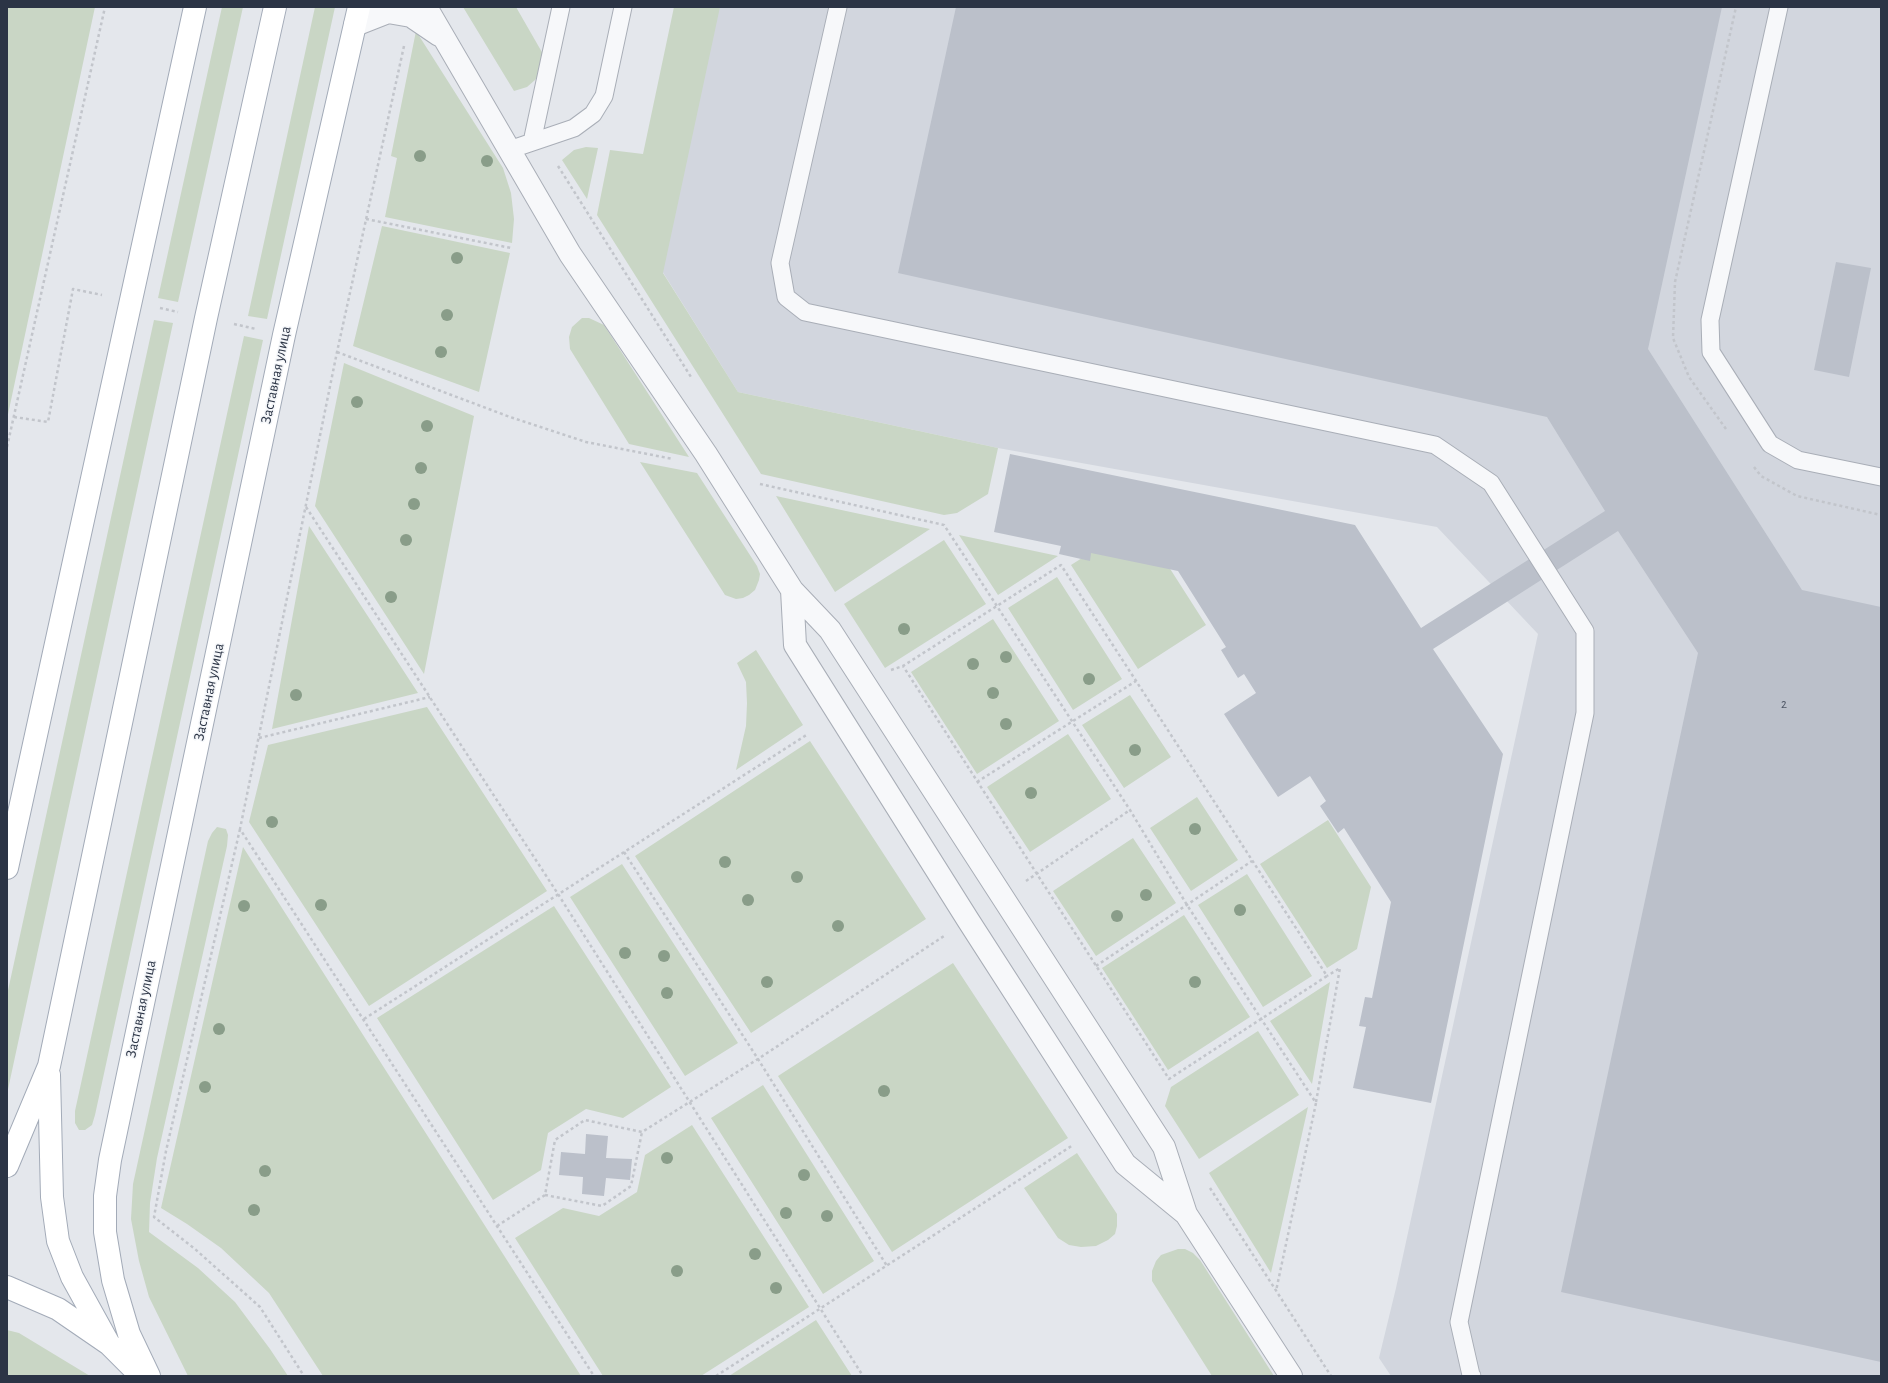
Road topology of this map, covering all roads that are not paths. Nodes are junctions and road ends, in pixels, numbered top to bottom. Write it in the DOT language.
graph roads {
  1 [pos="195,7"];
  2 [pos="275,7"];
  3 [pos="561,7"];
  4 [pos="623,7"];
  5 [pos="838,7"];
  6 [pos="1778,7"];
  7 [pos="418,11"];
  8 [pos="357,16"];
  9 [pos="532,142"];
  10 [pos="509,150"];
  11 [pos="1881,478"];
  12 [pos="792,590"];
  13 [pos="7,868"];
  14 [pos="49,1066"];
  15 [pos="7,1166"];
  16 [pos="1186,1214"];
  17 [pos="7,1287"];
  18 [pos="109,1344"];
  19 [pos="141,1376"];
  20 [pos="149,1376"];
  21 [pos="1291,1376"];
  22 [pos="1472,1376"];
  1 -- 13 [label="main road"];
  2 -- 14 [label="main road"];
  3 -- 9 [label="lane"];
  4 -- 9 [label="lane"];
  5 -- 22 [label="lane"];
  6 -- 11 [label="lane"];
  7 -- 8 [label="street"];
  7 -- 10 [label="street"];
  8 -- 20 [label="main road, Заставная улица"];
  9 -- 10 [label="lane"];
  10 -- 12 [label="street"];
  12 -- 16 [label="street"];
  12 -- 16 [label="street"];
  14 -- 15 [label="main road"];
  14 -- 18 [label="main road"];
  16 -- 21 [label="street"];
  17 -- 18 [label="main road"];
  18 -- 19 [label="main road"];
}
